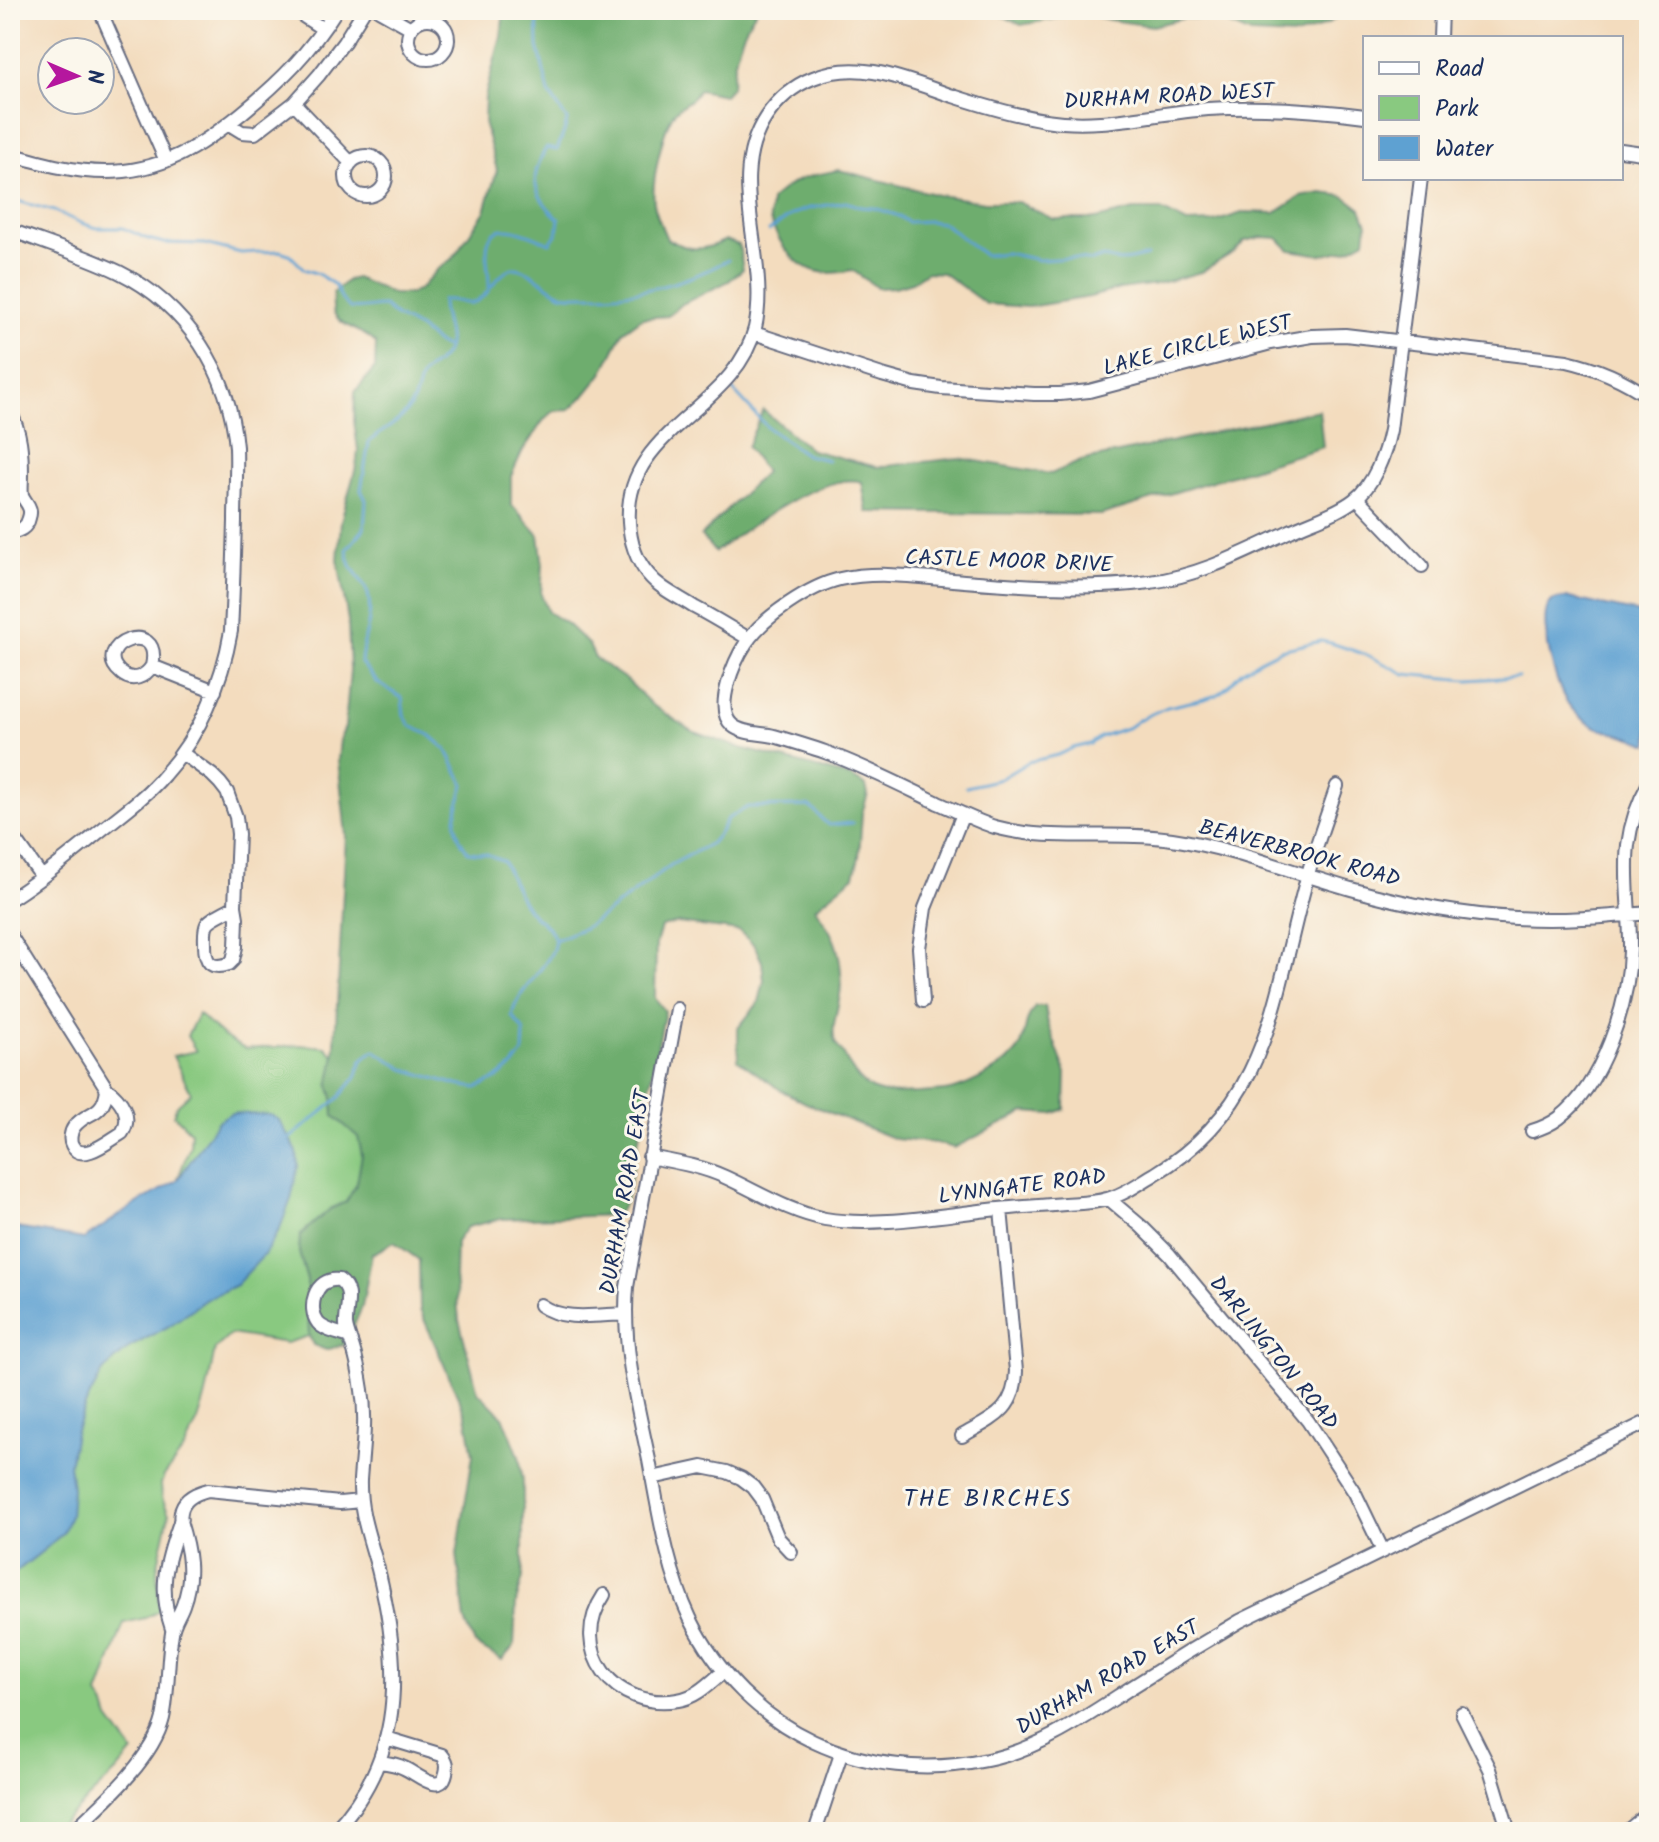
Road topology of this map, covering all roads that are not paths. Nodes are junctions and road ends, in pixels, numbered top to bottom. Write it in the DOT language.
graph roads {
  1 [pos="100,10"];
  2 [pos="294,10"];
  3 [pos="336,10"];
  4 [pos="364,10"];
  5 [pos="379,10"];
  6 [pos="1441,10"];
  7 [pos="411,28"];
  8 [pos="323,29"];
  9 [pos="1440,36"];
  10 [pos="294,103"];
  11 [pos="1363,116"];
  12 [pos="229,124"];
  13 [pos="1623,150"];
  14 [pos="10,154"];
  15 [pos="1649,154"];
  16 [pos="166,161"];
  17 [pos="351,163"];
  18 [pos="1421,180"];
  19 [pos="10,230"];
  20 [pos="754,333"];
  21 [pos="1401,341"];
  22 [pos="1649,397"];
  23 [pos="10,412"];
  24 [pos="16,494"];
  25 [pos="1357,498"];
  26 [pos="10,533"];
  27 [pos="1422,566"];
  28 [pos="749,639"];
  29 [pos="152,666"];
  30 [pos="215,691"];
  31 [pos="726,716"];
  32 [pos="182,753"];
  33 [pos="1649,783"];
  34 [pos="1337,786"];
  35 [pos="963,814"];
  36 [pos="10,832"];
  37 [pos="1307,876"];
  38 [pos="42,877"];
  39 [pos="10,899"];
  40 [pos="235,906"];
  41 [pos="1649,913"];
  42 [pos="1628,915"];
  43 [pos="10,935"];
  44 [pos="923,1001"];
  45 [pos="677,1009"];
  46 [pos="107,1089"];
  47 [pos="1532,1131"];
  48 [pos="649,1157"];
  49 [pos="1109,1199"];
  50 [pos="1001,1209"];
  51 [pos="540,1305"];
  52 [pos="625,1314"];
  53 [pos="349,1337"];
  54 [pos="1649,1421"];
  55 [pos="962,1436"];
  56 [pos="652,1478"];
  57 [pos="360,1501"];
  58 [pos="180,1521"];
  59 [pos="1383,1551"];
  60 [pos="791,1552"];
  61 [pos="604,1595"];
  62 [pos="172,1629"];
  63 [pos="724,1671"];
  64 [pos="1462,1713"];
  65 [pos="386,1738"];
  66 [pos="841,1754"];
  67 [pos="379,1762"];
  68 [pos="1649,1813"];
  69 [pos="77,1831"];
  70 [pos="333,1832"];
  71 [pos="815,1832"];
  72 [pos="1509,1832"];
  73 [pos="1626,1832"];
  1 -- 16 [label="street"];
  2 -- 8 [label="street"];
  3 -- 8 [label="street"];
  4 -- 10 [label="street"];
  5 -- 7 [label="street"];
  6 -- 9 [label="street"];
  8 -- 12 [label="street"];
  10 -- 12 [label="street"];
  10 -- 17 [label="street"];
  11 -- 20 [label="street, DURHAM ROAD WEST"];
  12 -- 16 [label="street"];
  13 -- 15 [label="street"];
  14 -- 16 [label="street"];
  18 -- 21 [label="street"];
  19 -- 30 [label="street"];
  20 -- 21 [label="street, LAKE CIRCLE WEST"];
  20 -- 28 [label="street, DURHAM ROAD WEST"];
  21 -- 22 [label="street, LAKE CIRCLE WEST"];
  21 -- 25 [label="street"];
  23 -- 24 [label="street"];
  24 -- 26 [label="street"];
  25 -- 27 [label="street"];
  25 -- 28 [label="street, CASTLE MOOR DRIVE"];
  28 -- 31 [label="street, CASTLE MOOR DRIVE"];
  29 -- 30 [label="street"];
  30 -- 32 [label="street"];
  31 -- 35 [label="street, BEAVERBROOK ROAD"];
  32 -- 38 [label="street"];
  32 -- 40 [label="street"];
  33 -- 42 [label="street"];
  34 -- 37 [label="street, LYNNGATE ROAD"];
  35 -- 37 [label="street, BEAVERBROOK ROAD"];
  35 -- 44 [label="street"];
  36 -- 38 [label="street"];
  37 -- 42 [label="street, BEAVERBROOK ROAD"];
  37 -- 49 [label="street, LYNNGATE ROAD"];
  38 -- 39 [label="street"];
  40 -- 40 [label="street"];
  41 -- 42 [label="street, BEAVERBROOK ROAD"];
  42 -- 47 [label="street"];
  43 -- 46 [label="street"];
  45 -- 48 [label="street, DURHAM ROAD EAST"];
  46 -- 46 [label="street"];
  48 -- 50 [label="street, LYNNGATE ROAD"];
  48 -- 52 [label="street, DURHAM ROAD EAST"];
  49 -- 50 [label="street, LYNNGATE ROAD"];
  49 -- 59 [label="street, DARLINGTON ROAD"];
  50 -- 55 [label="street"];
  51 -- 52 [label="street"];
  52 -- 56 [label="street, DURHAM ROAD EAST"];
  53 -- 53 [label="street"];
  53 -- 57 [label="street"];
  54 -- 59 [label="street, DURHAM ROAD EAST"];
  56 -- 60 [label="street"];
  56 -- 63 [label="street, DURHAM ROAD EAST"];
  57 -- 58 [label="street"];
  57 -- 65 [label="street"];
  58 -- 62 [label="street"];
  58 -- 62 [label="street"];
  59 -- 66 [label="street, DURHAM ROAD EAST"];
  61 -- 63 [label="street"];
  62 -- 69 [label="street"];
  63 -- 66 [label="street, DURHAM ROAD EAST"];
  64 -- 72 [label="street"];
  65 -- 67 [label="street"];
  65 -- 67 [label="street"];
  66 -- 71 [label="street"];
  67 -- 70 [label="street"];
  68 -- 73 [label="street"];
}
